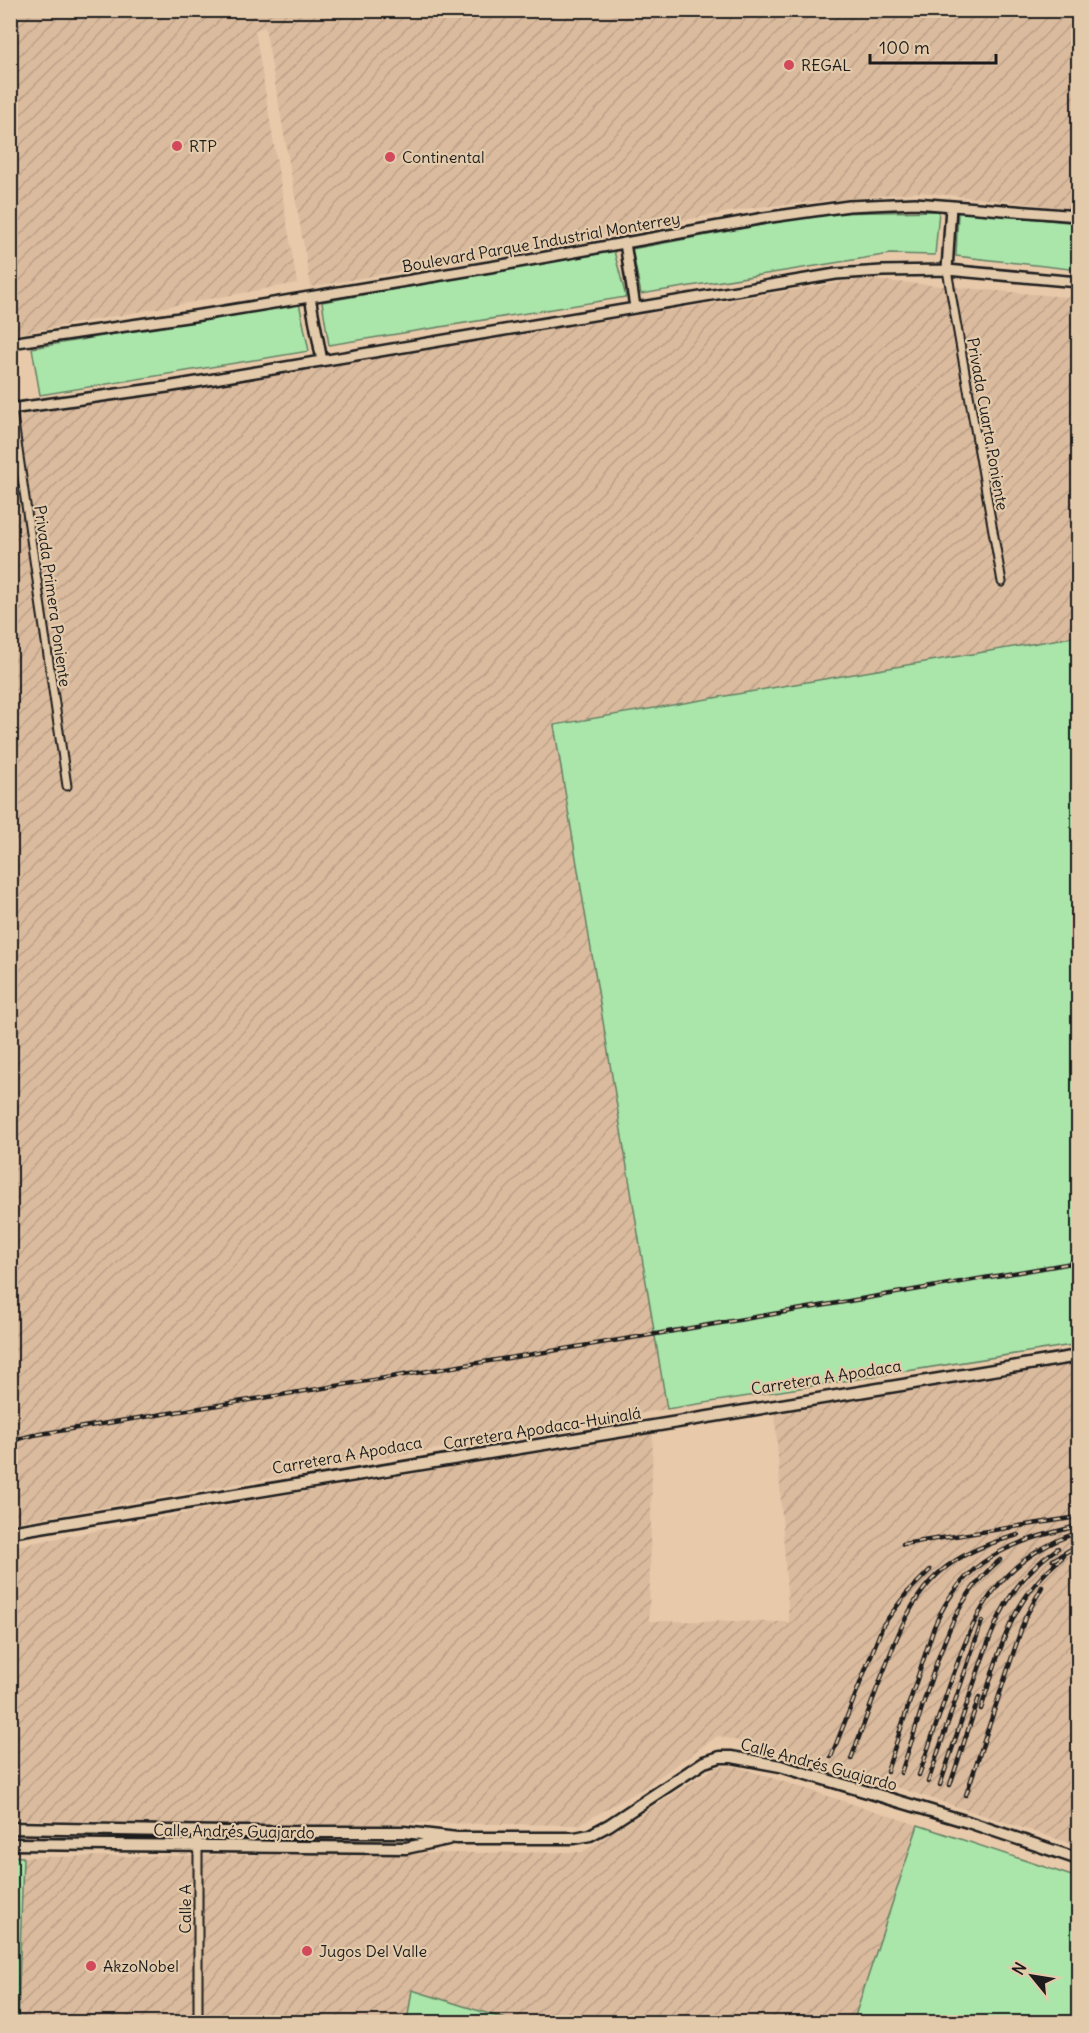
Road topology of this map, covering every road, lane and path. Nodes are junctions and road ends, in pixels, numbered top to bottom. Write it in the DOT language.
graph roads {
  1 [pos="951,206"];
  2 [pos="1078,216"];
  3 [pos="625,243"];
  4 [pos="947,270"];
  5 [pos="1078,282"];
  6 [pos="310,297"];
  7 [pos="635,308"];
  8 [pos="10,343"];
  9 [pos="322,361"];
  10 [pos="11,406"];
  11 [pos="1002,582"];
  12 [pos="67,786"];
  13 [pos="1078,1351"];
  14 [pos="1078,1356"];
  15 [pos="10,1526"];
  16 [pos="10,1532"];
  17 [pos="10,1828"];
  18 [pos="198,1831"];
  19 [pos="457,1838"];
  20 [pos="10,1844"];
  21 [pos="199,1845"];
  22 [pos="1078,1859"];
  23 [pos="198,2022"];
  1 -- 2 [label="street, Boulevard Parque Industrial Monterrey"];
  1 -- 3 [label="street, Boulevard Parque Industrial Monterrey"];
  1 -- 4 [label="street"];
  3 -- 6 [label="street, Boulevard Parque Industrial Monterrey"];
  3 -- 7 [label="street"];
  4 -- 5 [label="street"];
  4 -- 7 [label="street"];
  4 -- 11 [label="street, Privada Cuarta Poniente"];
  6 -- 8 [label="street, Boulevard Parque Industrial Monterrey"];
  6 -- 9 [label="street"];
  7 -- 9 [label="street"];
  9 -- 10 [label="street"];
  10 -- 12 [label="street, Privada Primera Poniente"];
  13 -- 15 [label="main road, Carretera A Apodaca"];
  14 -- 16 [label="main road, Carretera Apodaca-Huinalá"];
  17 -- 18 [label="main road, Calle Andrés Guajardo"];
  18 -- 19 [label="main road, Calle Andrés Guajardo"];
  18 -- 21 [label="street, Calle A"];
  19 -- 21 [label="main road, Calle Andrés Guajardo"];
  19 -- 22 [label="main road, Calle Andrés Guajardo"];
  20 -- 21 [label="main road, Calle Andrés Guajardo"];
  21 -- 23 [label="street, Calle A"];
}
